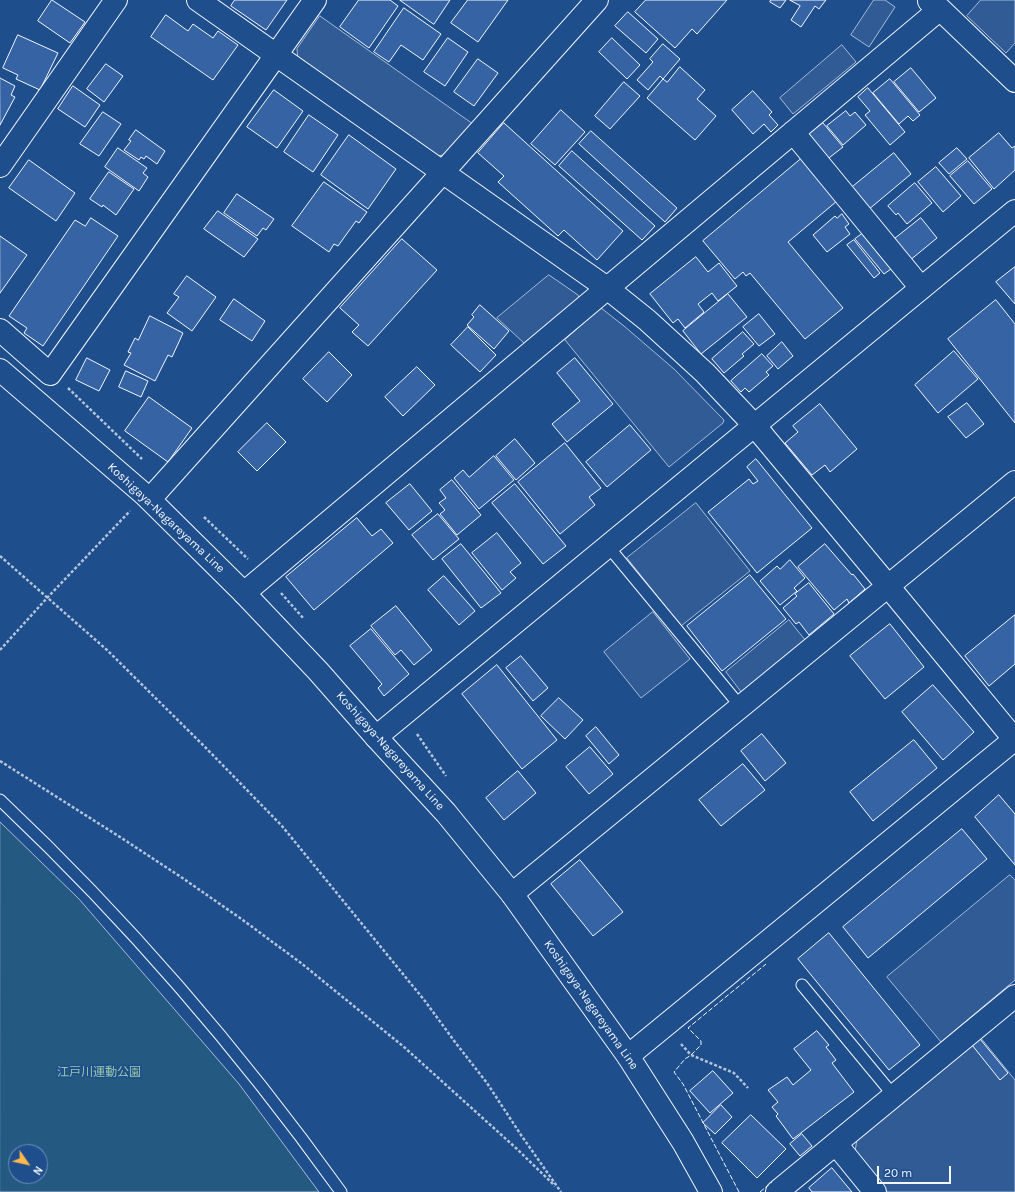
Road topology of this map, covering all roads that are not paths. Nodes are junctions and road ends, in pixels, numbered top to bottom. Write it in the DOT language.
graph roads {
  1 [pos="116,0"];
  2 [pos="198,0"];
  3 [pos="315,0"];
  4 [pos="598,0"];
  5 [pos="934,5"];
  6 [pos="276,56"];
  7 [pos="1015,81"];
  8 [pos="793,132"];
  9 [pos="0,166"];
  10 [pos="442,173"];
  11 [pos="1015,210"];
  12 [pos="607,288"];
  13 [pos="920,288"];
  14 [pos="0,330"];
  15 [pos="0,370"];
  16 [pos="754,425"];
  17 [pos="1015,482"];
  18 [pos="147,497"];
  19 [pos="607,545"];
  20 [pos="888,586"];
  21 [pos="244,593"];
  22 [pos="741,707"];
  23 [pos="376,737"];
  24 [pos="1015,740"];
  25 [pos="0,800"];
  26 [pos="512,894"];
  27 [pos="802,985"];
  28 [pos="1015,996"];
  29 [pos="628,1056"];
  30 [pos="894,1096"];
  31 [pos="836,1144"];
  32 [pos="341,1192"];
  33 [pos="711,1192"];
  34 [pos="777,1192"];
  35 [pos="875,1192"];
  1 -- 9 [label="street"];
  2 -- 6 [label="street"];
  3 -- 6 [label="street"];
  4 -- 10 [label="street"];
  5 -- 7 [label="street"];
  5 -- 8 [label="street"];
  6 -- 10 [label="street"];
  6 -- 14 [label="street"];
  8 -- 12 [label="street"];
  8 -- 13 [label="street"];
  10 -- 12 [label="street"];
  10 -- 18 [label="street"];
  11 -- 13 [label="street"];
  12 -- 16 [label="street"];
  12 -- 21 [label="street"];
  13 -- 16 [label="street"];
  15 -- 18 [label="street, Koshigaya-Nagareyama Line"];
  16 -- 19 [label="street"];
  16 -- 20 [label="street"];
  17 -- 20 [label="street"];
  18 -- 21 [label="street, Koshigaya-Nagareyama Line"];
  19 -- 22 [label="lane"];
  19 -- 23 [label="street"];
  20 -- 22 [label="street"];
  20 -- 24 [label="street"];
  21 -- 23 [label="street, Koshigaya-Nagareyama Line"];
  22 -- 26 [label="street"];
  23 -- 26 [label="street, Koshigaya-Nagareyama Line"];
  24 -- 29 [label="street"];
  25 -- 32 [label="lane"];
  26 -- 29 [label="street, Koshigaya-Nagareyama Line"];
  27 -- 30 [label="lane"];
  28 -- 30 [label="street"];
  29 -- 33 [label="street, Koshigaya-Nagareyama Line"];
  30 -- 31 [label="street"];
  31 -- 34 [label="street"];
  31 -- 35 [label="street"];
}
